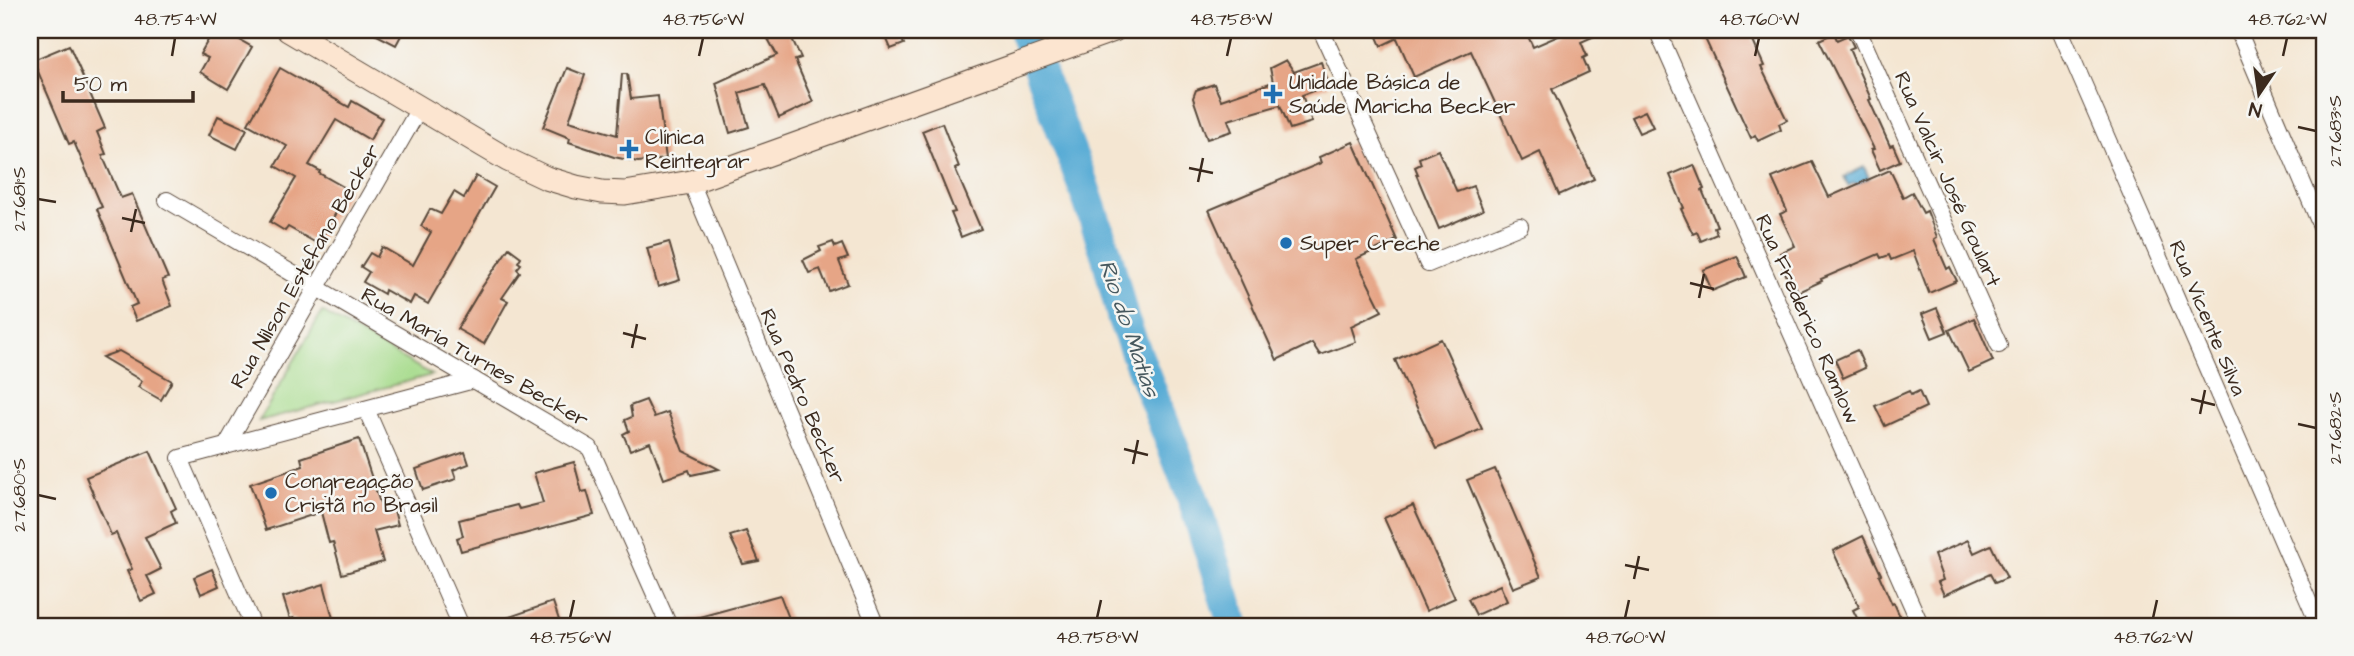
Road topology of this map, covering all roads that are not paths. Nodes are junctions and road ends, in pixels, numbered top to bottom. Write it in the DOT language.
graph roads {
  1 [pos="288,30"];
  2 [pos="1321,30"];
  3 [pos="1657,30"];
  4 [pos="1858,30"];
  5 [pos="2060,30"];
  6 [pos="2238,30"];
  7 [pos="1108,32"];
  8 [pos="420,107"];
  9 [pos="691,182"];
  10 [pos="167,200"];
  11 [pos="1520,226"];
  12 [pos="2324,233"];
  13 [pos="316,289"];
  14 [pos="1999,345"];
  15 [pos="474,380"];
  16 [pos="366,409"];
  17 [pos="226,446"];
  18 [pos="2324,616"];
  19 [pos="253,626"];
  20 [pos="461,626"];
  21 [pos="669,626"];
  22 [pos="876,626"];
  23 [pos="1921,626"];
  1 -- 8 [label="main road"];
  2 -- 11 [label="street"];
  3 -- 23 [label="street, Rua Frederico Ramlow"];
  4 -- 14 [label="street, Rua Valcir José Goulart"];
  5 -- 18 [label="street, Rua Vicente Silva"];
  6 -- 12 [label="street"];
  7 -- 9 [label="main road"];
  8 -- 9 [label="main road"];
  8 -- 13 [label="street, Rua Nilson Estéfano Becker"];
  9 -- 22 [label="street, Rua Pedro Becker"];
  10 -- 13 [label="street, Rua Maria Turnes Becker"];
  13 -- 15 [label="street, Rua Maria Turnes Becker"];
  13 -- 17 [label="street, Rua Nilson Estéfano Becker"];
  15 -- 16 [label="street"];
  15 -- 21 [label="street, Rua Maria Turnes Becker"];
  16 -- 17 [label="street"];
  16 -- 20 [label="street"];
  17 -- 19 [label="street"];
}
